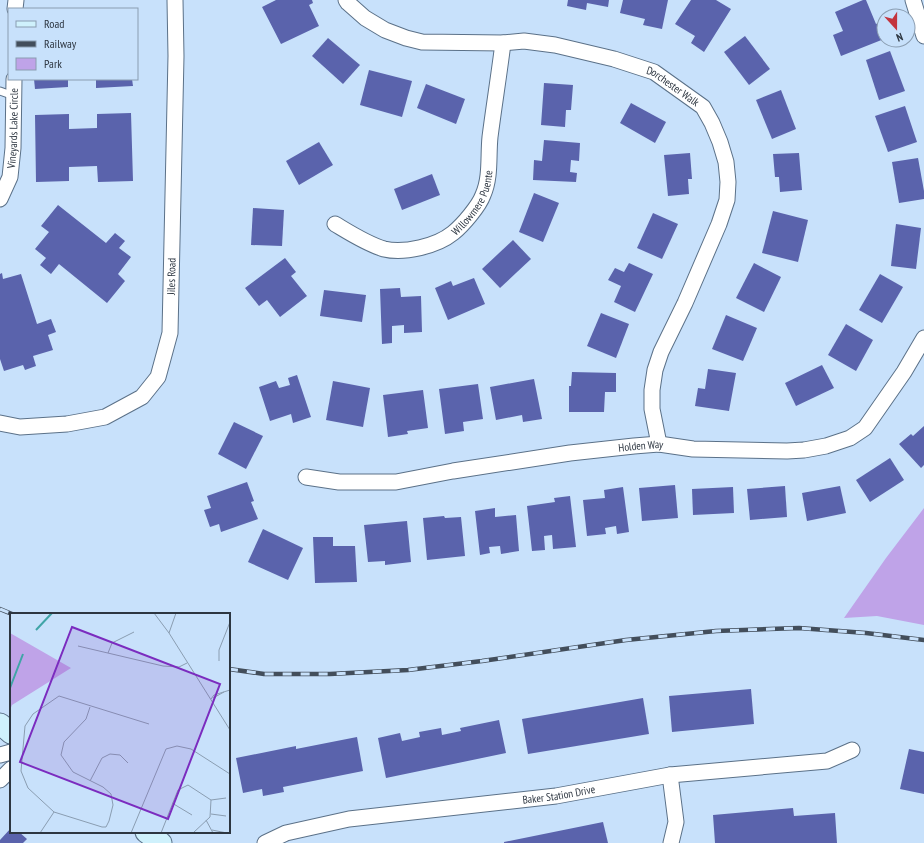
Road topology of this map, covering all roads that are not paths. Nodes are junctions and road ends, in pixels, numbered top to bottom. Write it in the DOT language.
graph roads {
  1 [pos="175,0"];
  2 [pos="346,0"];
  3 [pos="913,0"];
  4 [pos="924,36"];
  5 [pos="503,44"];
  6 [pos="14,80"];
  7 [pos="7,94"];
  8 [pos="0,199"];
  9 [pos="335,224"];
  10 [pos="924,338"];
  11 [pos="0,423"];
  12 [pos="659,444"];
  13 [pos="306,477"];
  14 [pos="0,724"];
  15 [pos="10,732"];
  16 [pos="852,750"];
  17 [pos="10,753"];
  18 [pos="0,755"];
  19 [pos="10,770"];
  20 [pos="670,775"];
  21 [pos="0,780"];
  22 [pos="147,833"];
  23 [pos="161,843"];
  24 [pos="266,843"];
  25 [pos="671,843"];
  1 -- 11 [label="street, Jiles Road"];
  2 -- 5 [label="street, Dorchester Walk"];
  3 -- 4 [label="street"];
  5 -- 9 [label="street, Willowmere Puente"];
  5 -- 12 [label="street, Dorchester Walk"];
  6 -- 7 [label="street, Vineyards Lake Circle"];
  7 -- 8 [label="street, Vineyards Lake Circle"];
  10 -- 12 [label="street, Holden Way"];
  12 -- 13 [label="street, Holden Way"];
  14 -- 15 [label="main road"];
  16 -- 20 [label="street, Baker Station Drive"];
  17 -- 18 [label="street"];
  19 -- 21 [label="street"];
  20 -- 24 [label="street, Baker Station Drive"];
  20 -- 25 [label="street"];
  22 -- 23 [label="main road"];
}
